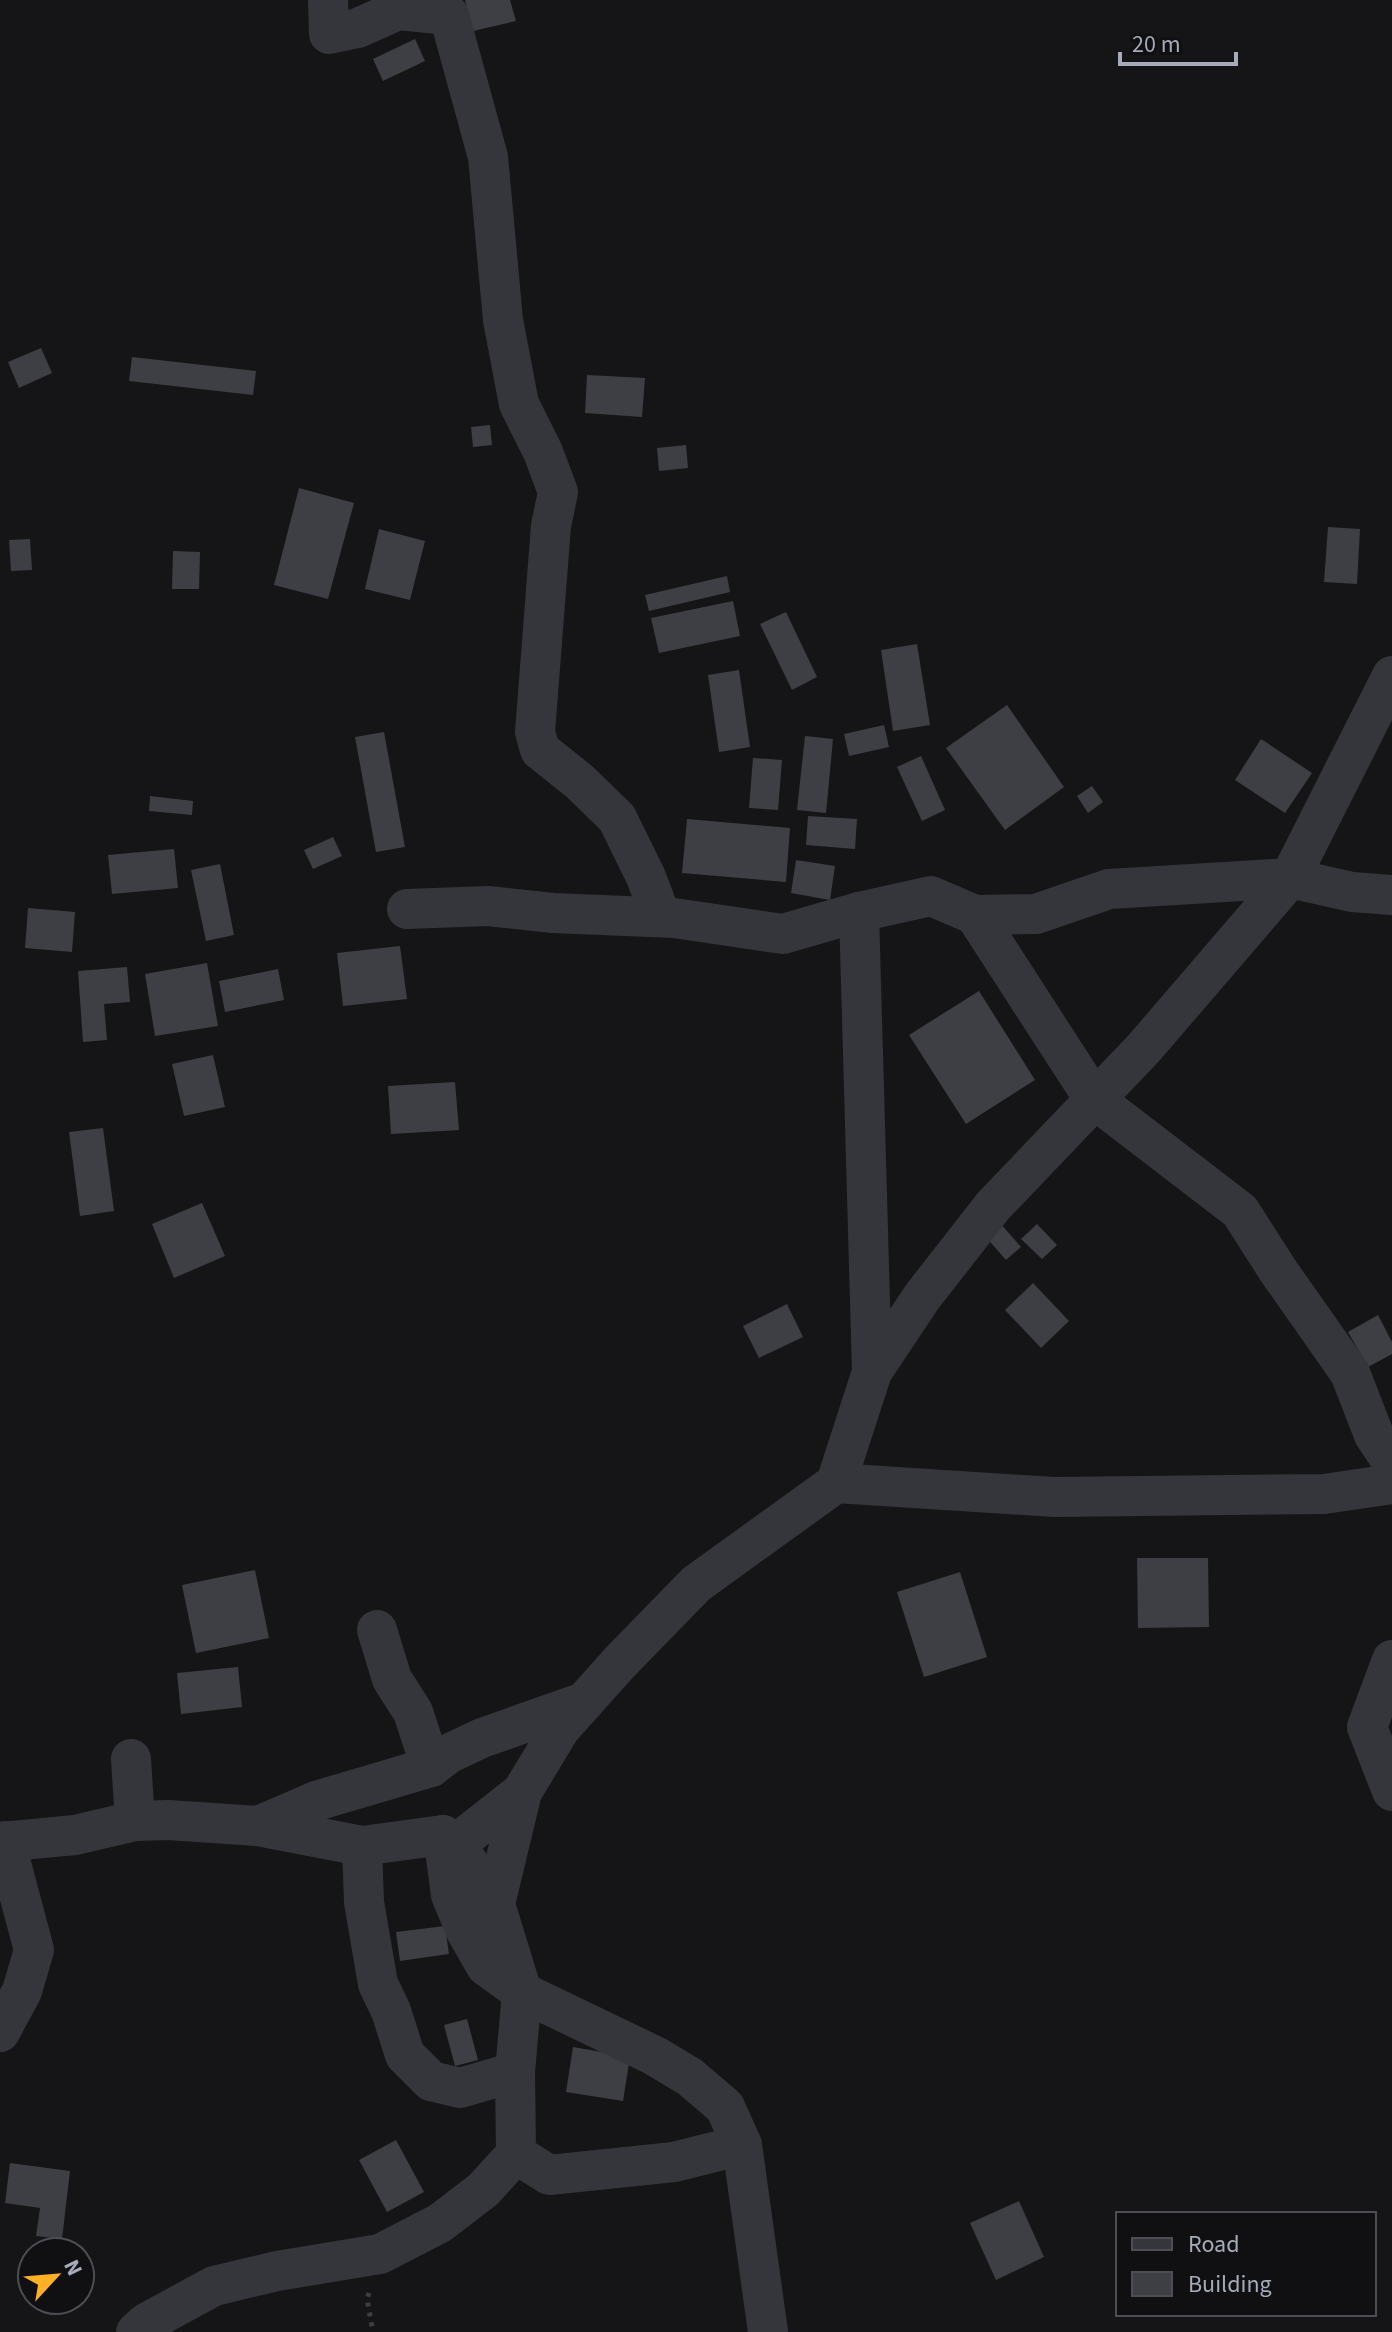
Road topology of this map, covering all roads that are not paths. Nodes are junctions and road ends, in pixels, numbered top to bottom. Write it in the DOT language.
graph roads {
  1 [pos="328,0"];
  2 [pos="1392,676"];
  3 [pos="1290,878"];
  4 [pos="1392,895"];
  5 [pos="407,909"];
  6 [pos="859,912"];
  7 [pos="975,915"];
  8 [pos="661,917"];
  9 [pos="1094,1099"];
  10 [pos="872,1372"];
  11 [pos="1392,1462"];
  12 [pos="836,1483"];
  13 [pos="1392,1484"];
  14 [pos="377,1630"];
  15 [pos="1392,1660"];
  16 [pos="584,1702"];
  17 [pos="131,1759"];
  18 [pos="431,1767"];
  19 [pos="1392,1791"];
  20 [pos="522,1792"];
  21 [pos="135,1821"];
  22 [pos="258,1826"];
  23 [pos="449,1840"];
  24 [pos="3,1842"];
  25 [pos="362,1846"];
  26 [pos="495,1904"];
  27 [pos="522,1992"];
  28 [pos="0,2032"];
  29 [pos="515,2072"];
  30 [pos="742,2145"];
  31 [pos="516,2154"];
  32 [pos="136,2332"];
  33 [pos="768,2332"];
  1 -- 8 [label="street"];
  2 -- 3 [label="street"];
  3 -- 4 [label="street"];
  3 -- 7 [label="street"];
  3 -- 9 [label="street"];
  5 -- 8 [label="street"];
  6 -- 7 [label="street"];
  6 -- 8 [label="street"];
  6 -- 10 [label="street"];
  7 -- 9 [label="street"];
  9 -- 10 [label="street"];
  9 -- 11 [label="street"];
  10 -- 12 [label="street"];
  12 -- 13 [label="street"];
  12 -- 16 [label="street"];
  14 -- 18 [label="street"];
  15 -- 19 [label="street"];
  16 -- 18 [label="street"];
  16 -- 20 [label="street"];
  17 -- 21 [label="street"];
  18 -- 22 [label="street"];
  20 -- 23 [label="street"];
  20 -- 26 [label="street"];
  21 -- 22 [label="street"];
  21 -- 24 [label="street"];
  22 -- 25 [label="street"];
  23 -- 25 [label="street"];
  23 -- 26 [label="street"];
  23 -- 27 [label="street"];
  24 -- 28 [label="street"];
  25 -- 29 [label="street"];
  26 -- 27 [label="street"];
  27 -- 29 [label="street"];
  27 -- 30 [label="street"];
  29 -- 31 [label="street"];
  30 -- 31 [label="street"];
  30 -- 33 [label="street"];
  31 -- 32 [label="street"];
}
